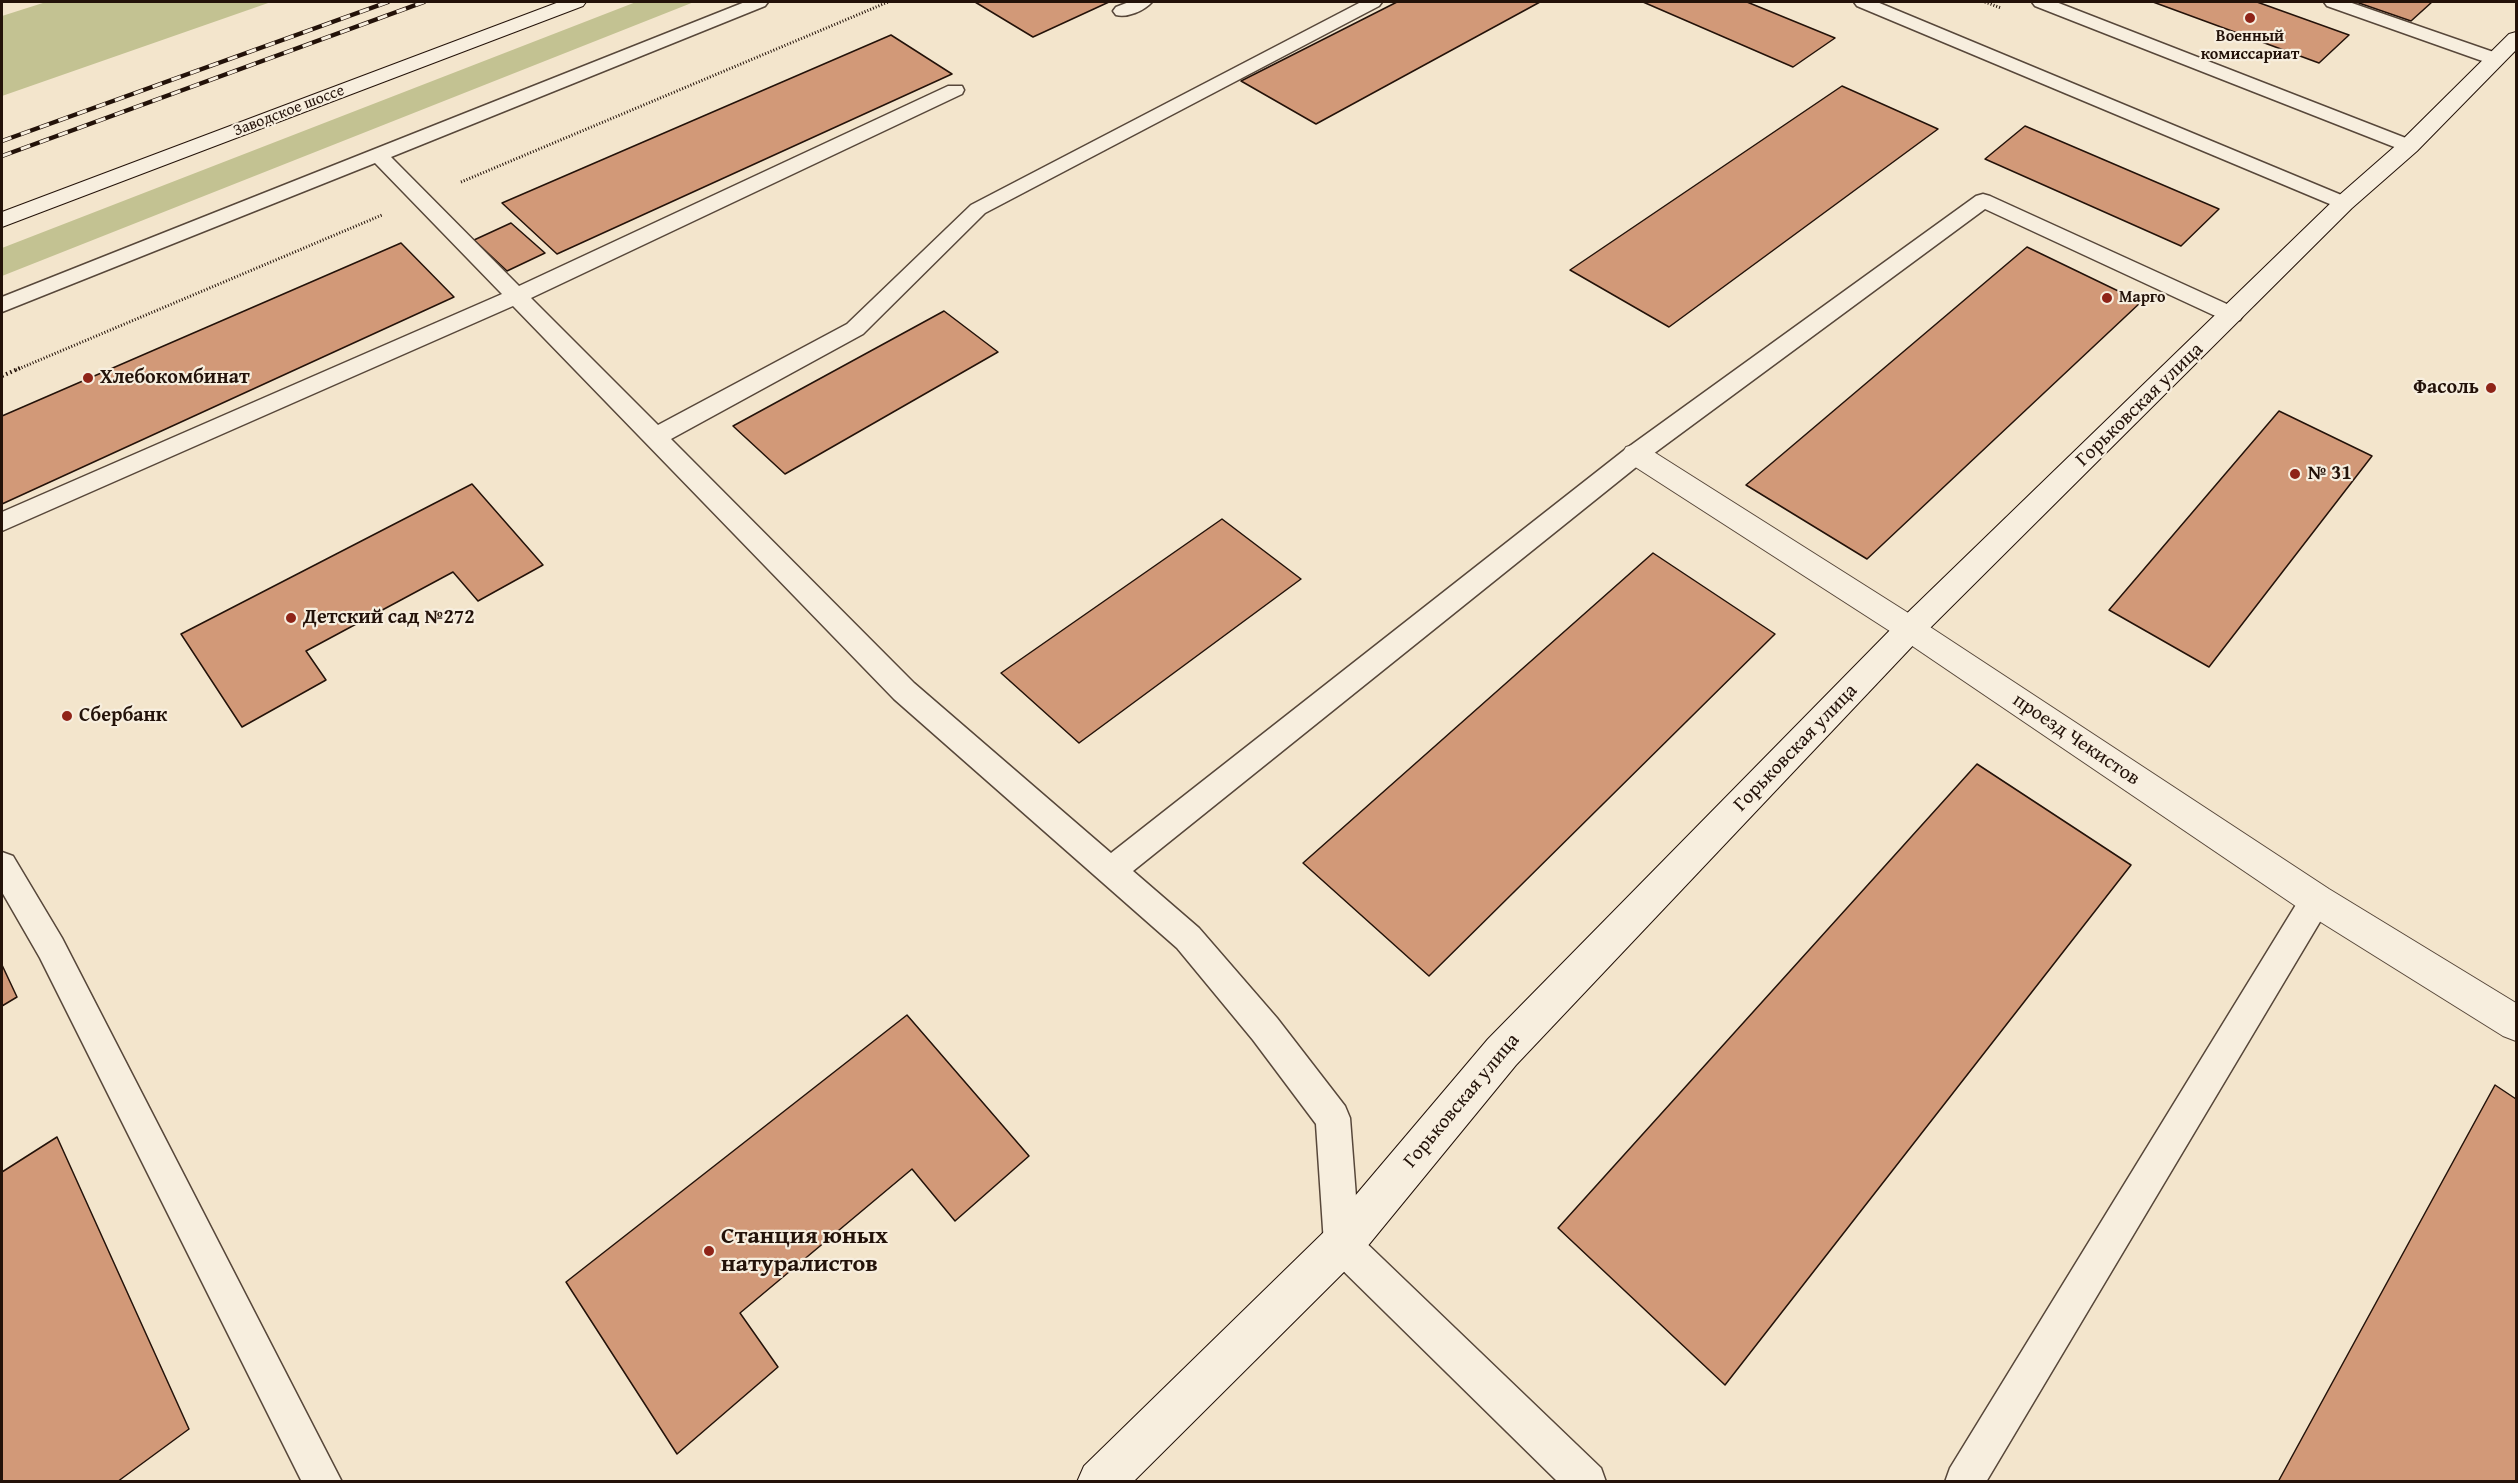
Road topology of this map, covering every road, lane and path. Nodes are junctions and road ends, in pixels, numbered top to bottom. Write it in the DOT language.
graph roads {
  1 [pos="576,2"];
  2 [pos="759,2"];
  3 [pos="1143,2"];
  4 [pos="1373,2"];
  5 [pos="1863,2"];
  6 [pos="2042,2"];
  7 [pos="2333,2"];
  8 [pos="1122,11"];
  9 [pos="2506,49"];
  10 [pos="955,90"];
  11 [pos="2409,146"];
  12 [pos="377,154"];
  13 [pos="2344,203"];
  14 [pos="2,220"];
  15 [pos="516,296"];
  16 [pos="2,305"];
  17 [pos="2232,315"];
  18 [pos="656,437"];
  19 [pos="1636,454"];
  20 [pos="2,522"];
  21 [pos="1910,629"];
  22 [pos="2,865"];
  23 [pos="1111,871"];
  24 [pos="2316,900"];
  25 [pos="2517,1023"];
  26 [pos="1341,1244"];
  27 [pos="323,1482"];
  28 [pos="1100,1482"];
  29 [pos="1587,1482"];
  30 [pos="1964,1482"];
  1 -- 14 [label="street, Заводское шоссе"];
  2 -- 12 [label="lane"];
  3 -- 8 [label="lane"];
  4 -- 18 [label="lane"];
  5 -- 13 [label="lane"];
  6 -- 11 [label="lane"];
  7 -- 9 [label="lane"];
  9 -- 11 [label="street, Горьковская улица"];
  10 -- 15 [label="lane"];
  11 -- 13 [label="street, Горьковская улица"];
  12 -- 15 [label="lane"];
  12 -- 16 [label="lane"];
  13 -- 17 [label="street, Горьковская улица"];
  15 -- 18 [label="lane"];
  15 -- 20 [label="lane"];
  17 -- 19 [label="lane"];
  17 -- 21 [label="street, Горьковская улица"];
  18 -- 23 [label="lane"];
  19 -- 21 [label="street, проезд Чекистов"];
  19 -- 23 [label="lane"];
  21 -- 24 [label="street, проезд Чекистов"];
  21 -- 26 [label="street, Горьковская улица"];
  22 -- 27 [label="lane"];
  23 -- 26 [label="lane"];
  24 -- 25 [label="street, проезд Чекистов"];
  24 -- 30 [label="lane"];
  26 -- 28 [label="street, Горьковская улица"];
  26 -- 29 [label="lane"];
}
